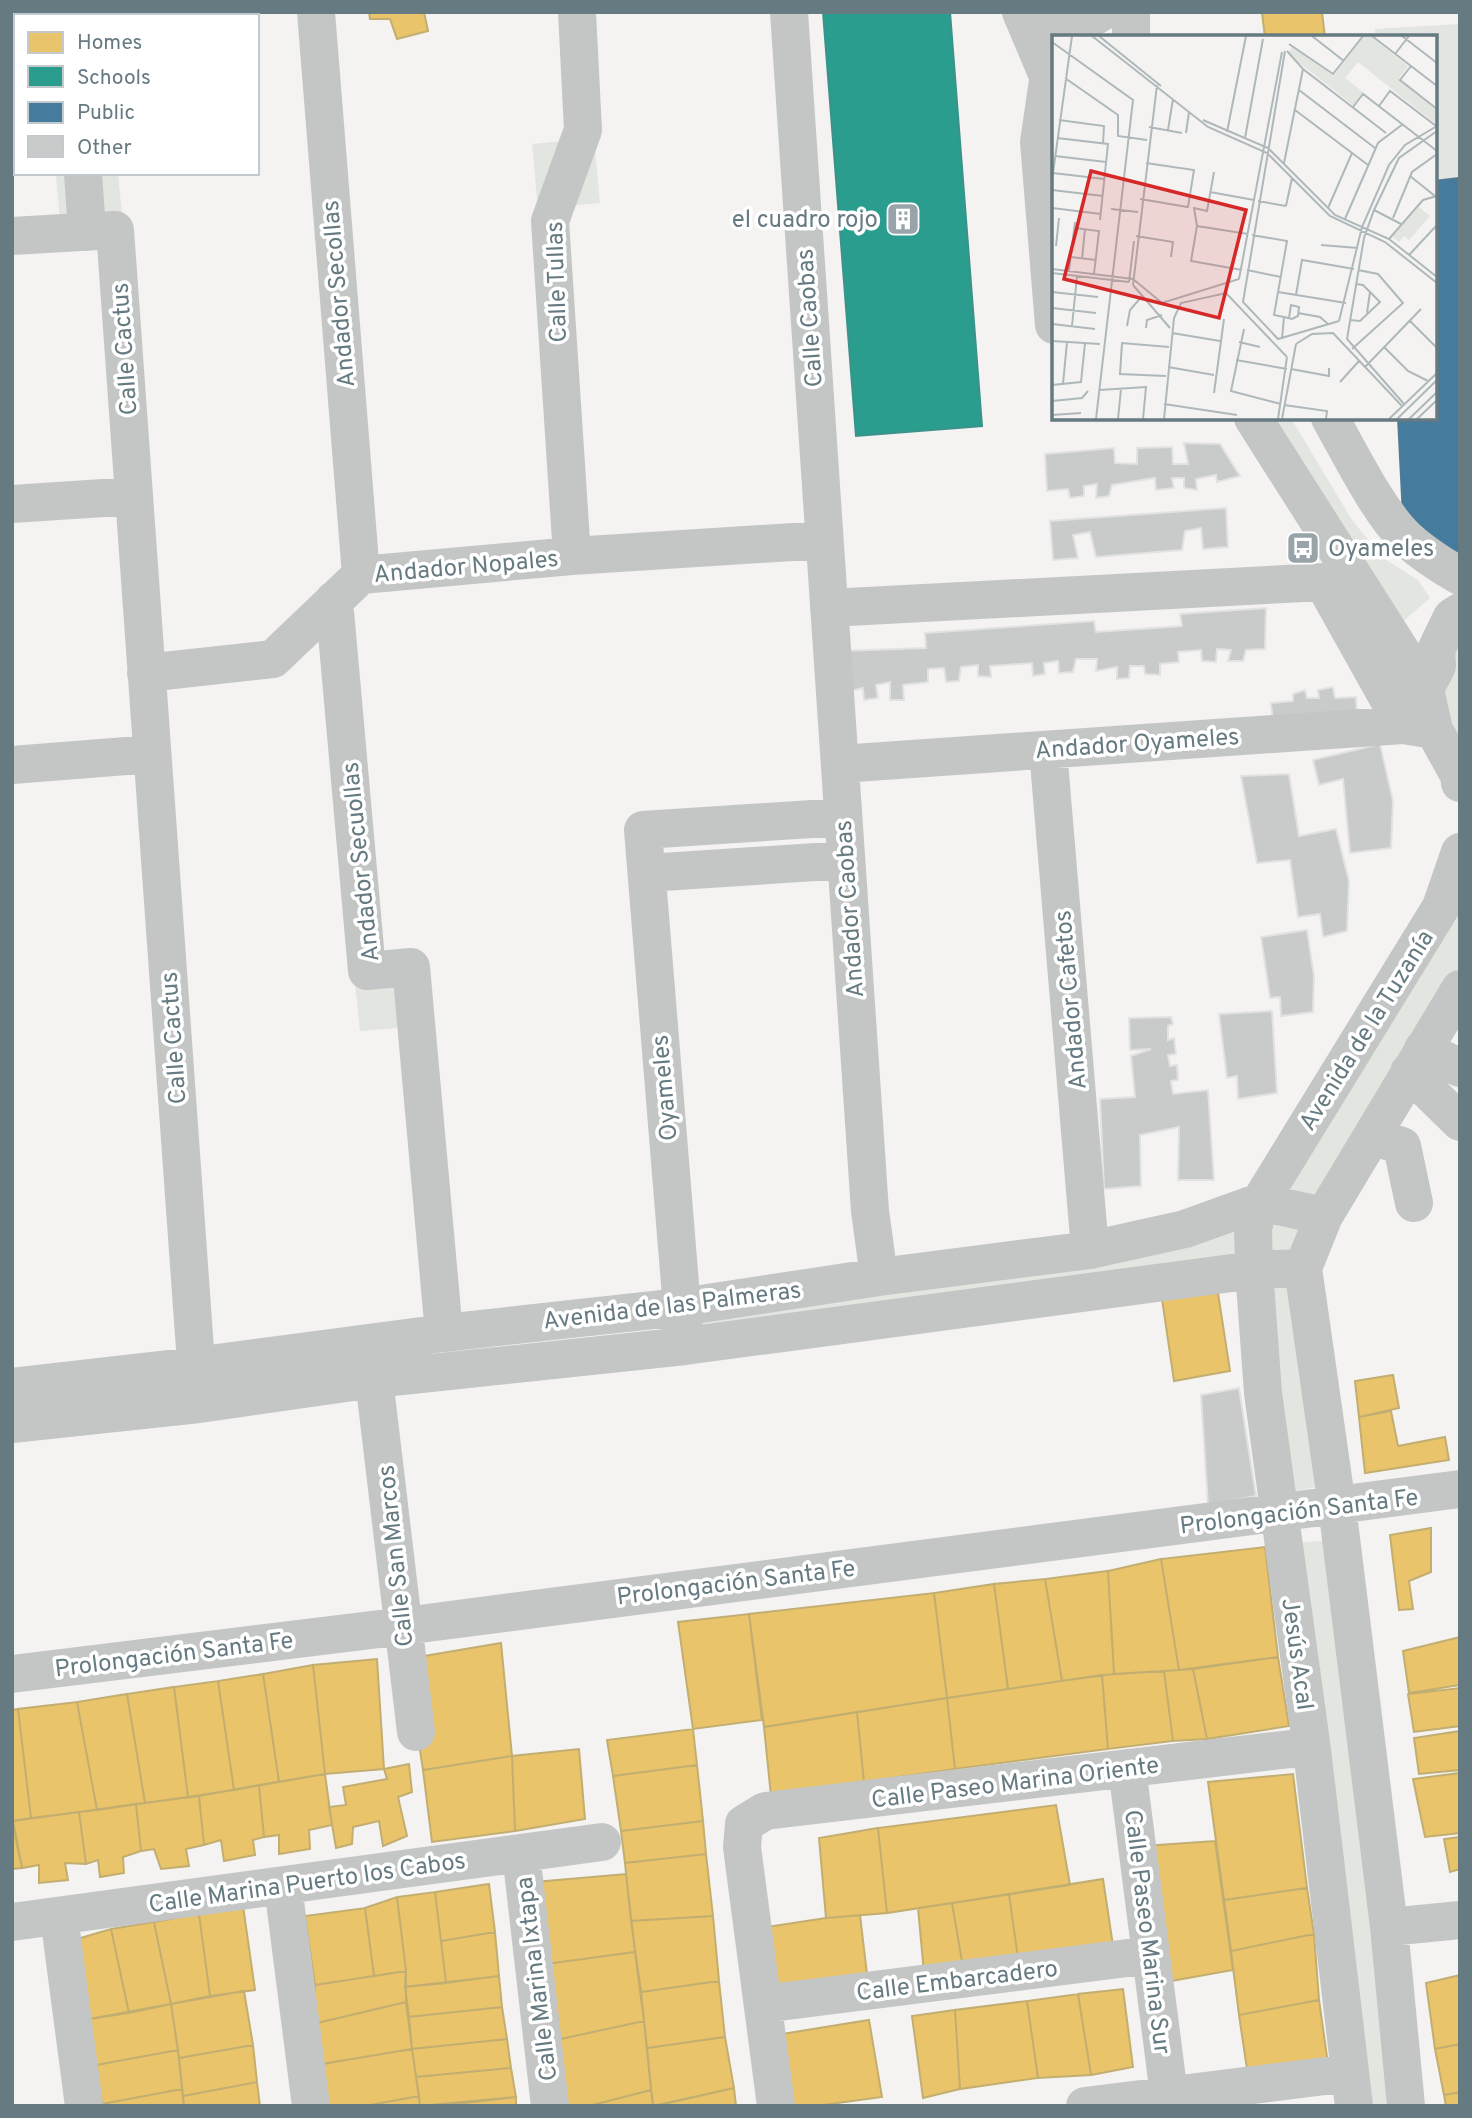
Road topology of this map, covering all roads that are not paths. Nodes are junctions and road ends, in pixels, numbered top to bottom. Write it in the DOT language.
graph roads {
  1 [pos="316,12"];
  2 [pos="577,12"];
  3 [pos="789,12"];
  4 [pos="1021,12"];
  5 [pos="1034,12"];
  6 [pos="1102,12"];
  7 [pos="1131,12"];
  8 [pos="1131,35"];
  9 [pos="1051,85"];
  10 [pos="83,175"];
  11 [pos="87,232"];
  12 [pos="12,236"];
  13 [pos="1052,301"];
  14 [pos="1254,420"];
  15 [pos="1331,420"];
  16 [pos="134,496"];
  17 [pos="12,504"];
  18 [pos="824,540"];
  19 [pos="572,556"];
  20 [pos="1460,576"];
  21 [pos="1337,579"];
  22 [pos="347,587"];
  23 [pos="829,608"];
  24 [pos="1460,612"];
  25 [pos="146,673"];
  26 [pos="1425,689"];
  27 [pos="1419,727"];
  28 [pos="1048,750"];
  29 [pos="152,754"];
  30 [pos="840,764"];
  31 [pos="12,765"];
  32 [pos="1459,776"];
  33 [pos="1460,783"];
  34 [pos="843,817"];
  35 [pos="1460,852"];
  36 [pos="846,860"];
  37 [pos="647,873"];
  38 [pos="1460,989"];
  39 [pos="1416,1060"];
  40 [pos="1460,1068"];
  41 [pos="1460,1122"];
  42 [pos="1372,1136"];
  43 [pos="1260,1202"];
  44 [pos="1414,1203"];
  45 [pos="1324,1216"];
  46 [pos="1090,1250"];
  47 [pos="1303,1268"];
  48 [pos="1254,1270"];
  49 [pos="879,1278"];
  50 [pos="681,1307"];
  51 [pos="444,1332"];
  52 [pos="685,1346"];
  53 [pos="196,1366"];
  54 [pos="374,1379"];
  55 [pos="12,1387"];
  56 [pos="199,1404"];
  57 [pos="12,1424"];
  58 [pos="1460,1489"];
  59 [pos="1338,1506"];
  60 [pos="1279,1514"];
  61 [pos="404,1626"];
  62 [pos="12,1674"];
  63 [pos="416,1732"];
  64 [pos="1312,1749"];
  65 [pos="1127,1768"];
  66 [pos="603,1842"];
  67 [pos="521,1853"];
  68 [pos="283,1886"];
  69 [pos="59,1916"];
  70 [pos="1460,1920"];
  71 [pos="12,1922"];
  72 [pos="1389,1940"];
  73 [pos="1460,1945"];
  74 [pos="1151,1955"];
  75 [pos="764,2004"];
  76 [pos="1352,2090"];
  77 [pos="1169,2095"];
  78 [pos="84,2106"];
  79 [pos="311,2106"];
  80 [pos="550,2106"];
  81 [pos="776,2106"];
  82 [pos="1085,2106"];
  83 [pos="1406,2106"];
  1 -- 22 [label="street, Andador Secollas"];
  2 -- 19 [label="street, Calle Tullas"];
  3 -- 18 [label="street, Calle Caobas"];
  4 -- 9 [label="street"];
  5 -- 6 [label="street"];
  7 -- 8 [label="street"];
  9 -- 13 [label="street"];
  10 -- 11 [label="street"];
  11 -- 12 [label="street, Calle Cactus"];
  11 -- 16 [label="street, Calle Cactus"];
  14 -- 21 [label="street"];
  15 -- 20 [label="street"];
  16 -- 17 [label="street"];
  16 -- 25 [label="street"];
  18 -- 19 [label="street, Andador Nopales"];
  18 -- 23 [label="street, Andador Caobas"];
  19 -- 22 [label="street, Andador Nopales"];
  21 -- 23 [label="street"];
  21 -- 26 [label="street"];
  21 -- 27 [label="street"];
  22 -- 25 [label="street"];
  22 -- 51 [label="street, Andador Secuollas"];
  23 -- 30 [label="street, Andador Caobas"];
  24 -- 26 [label="street"];
  25 -- 29 [label="street, Calle Cactus"];
  26 -- 27 [label="street"];
  27 -- 28 [label="street, Andador Oyameles"];
  27 -- 32 [label="street"];
  28 -- 30 [label="street, Andador Oyameles"];
  28 -- 46 [label="street, Andador Cafetos"];
  29 -- 31 [label="street"];
  29 -- 53 [label="street, Calle Cactus"];
  30 -- 34 [label="street, Andador Caobas"];
  32 -- 33 [label="street"];
  34 -- 36 [label="street, Andador Caobas"];
  34 -- 37 [label="street, Oyameles"];
  35 -- 43 [label="street, Avenida de la Tuzanía"];
  36 -- 37 [label="street"];
  36 -- 49 [label="street, Andador Caobas"];
  37 -- 50 [label="street, Oyameles"];
  38 -- 39 [label="street"];
  39 -- 40 [label="street"];
  39 -- 41 [label="street"];
  39 -- 42 [label="street"];
  42 -- 44 [label="street"];
  42 -- 45 [label="street"];
  43 -- 45 [label="street"];
  43 -- 46 [label="street, Avenida de las Palmeras"];
  43 -- 48 [label="street, Jesús Acal"];
  45 -- 47 [label="street"];
  46 -- 49 [label="street, Avenida de las Palmeras"];
  47 -- 48 [label="street, Avenida de las Palmeras"];
  47 -- 59 [label="street"];
  48 -- 52 [label="street, Avenida de las Palmeras"];
  48 -- 60 [label="street, Jesús Acal"];
  49 -- 50 [label="street, Avenida de las Palmeras"];
  50 -- 51 [label="street, Avenida de las Palmeras"];
  50 -- 52 [label="street, Oyameles"];
  51 -- 53 [label="street, Avenida de las Palmeras"];
  52 -- 54 [label="street, Avenida de las Palmeras"];
  53 -- 55 [label="street, Avenida de las Palmeras"];
  53 -- 56 [label="street, Calle Cactus"];
  54 -- 56 [label="street, Avenida de las Palmeras"];
  54 -- 61 [label="street, Calle San Marcos"];
  56 -- 57 [label="street, Avenida de las Palmeras"];
  58 -- 59 [label="street, Prolongación Santa Fe"];
  59 -- 60 [label="street, Prolongación Santa Fe"];
  59 -- 72 [label="street"];
  60 -- 61 [label="street, Prolongación Santa Fe"];
  60 -- 64 [label="street, Jesús Acal"];
  61 -- 62 [label="street, Prolongación Santa Fe"];
  61 -- 63 [label="street, Calle San Marcos"];
  64 -- 65 [label="street, Calle Paseo Marina Oriente"];
  64 -- 76 [label="street, Jesús Acal"];
  65 -- 74 [label="street, Calle Paseo Marina Sur"];
  65 -- 75 [label="street, Calle Paseo Marina Oriente"];
  66 -- 67 [label="street, Calle Marina Puerto los Cabos"];
  67 -- 68 [label="street, Calle Marina Puerto los Cabos"];
  67 -- 80 [label="street, Calle Marina Ixtapa"];
  68 -- 69 [label="street, Calle Marina Puerto los Cabos"];
  68 -- 79 [label="street"];
  69 -- 71 [label="street, Calle Marina Puerto los Cabos"];
  69 -- 78 [label="street"];
  70 -- 72 [label="street"];
  72 -- 73 [label="street"];
  72 -- 83 [label="street"];
  74 -- 75 [label="street, Calle Embarcadero"];
  74 -- 77 [label="street, Calle Paseo Marina Sur"];
  75 -- 81 [label="street"];
  76 -- 77 [label="street"];
  77 -- 82 [label="street"];
}
